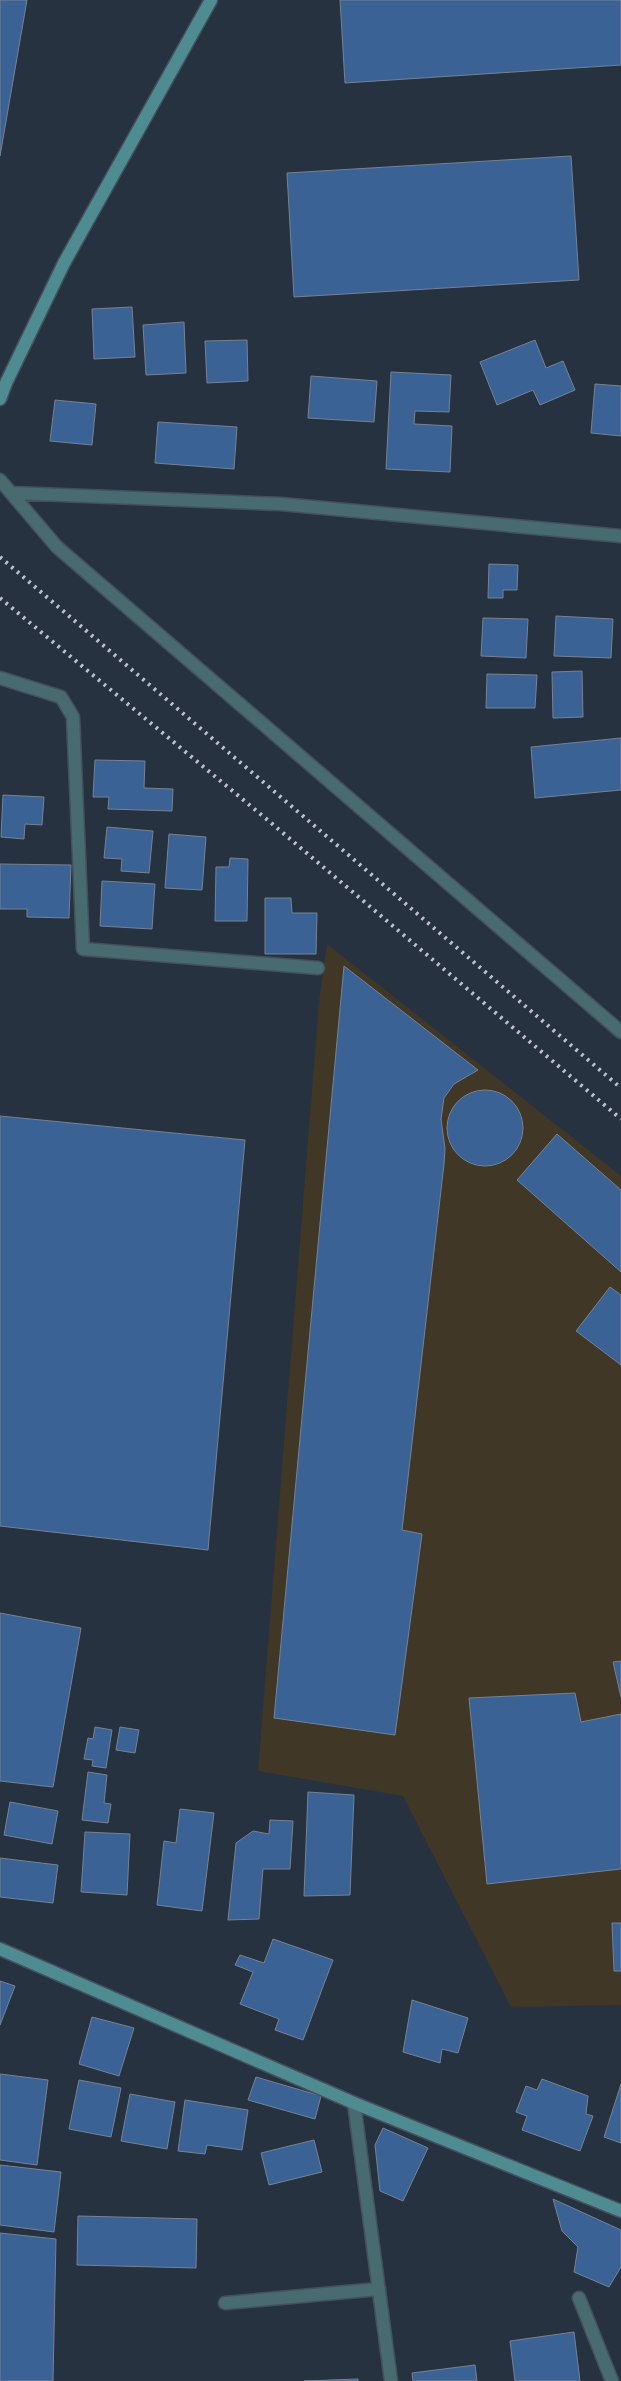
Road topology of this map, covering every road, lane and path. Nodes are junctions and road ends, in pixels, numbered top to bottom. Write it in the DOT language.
graph roads {
  1 [pos="211,0"];
  2 [pos="0,399"];
  3 [pos="0,480"];
  4 [pos="13,493"];
  5 [pos="621,536"];
  6 [pos="0,678"];
  7 [pos="318,968"];
  8 [pos="621,1032"];
  9 [pos="0,1949"];
  10 [pos="354,2103"];
  11 [pos="621,2211"];
  12 [pos="379,2288"];
  13 [pos="579,2298"];
  14 [pos="225,2302"];
  15 [pos="391,2381"];
  16 [pos="612,2381"];
  1 -- 2 [label="street"];
  3 -- 4 [label="street"];
  4 -- 5 [label="street"];
  4 -- 8 [label="street"];
  6 -- 7 [label="street"];
  9 -- 10 [label="street"];
  10 -- 11 [label="street"];
  10 -- 12 [label="street"];
  12 -- 14 [label="street"];
  12 -- 15 [label="street"];
  13 -- 16 [label="street"];
}
